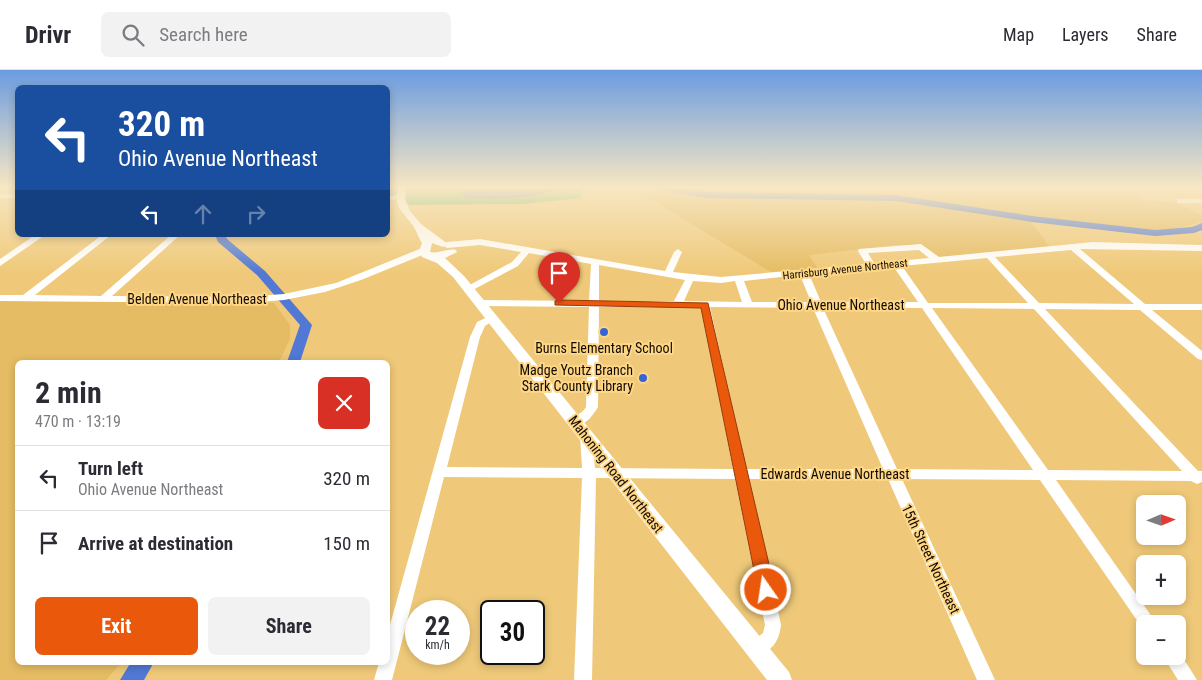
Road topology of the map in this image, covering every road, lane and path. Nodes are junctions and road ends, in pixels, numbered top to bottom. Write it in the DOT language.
graph roads {
  1 [pos="410,216"];
  2 [pos="421,230"];
  3 [pos="38,237"];
  4 [pos="104,237"];
  5 [pos="174,237"];
  6 [pos="1073,247"];
  7 [pos="448,248"];
  8 [pos="1202,248"];
  9 [pos="526,251"];
  10 [pos="678,252"];
  11 [pos="428,253"];
  12 [pos="989,255"];
  13 [pos="937,260"];
  14 [pos="595,262"];
  15 [pos="0,263"];
  16 [pos="896,264"];
  17 [pos="872,266"];
  18 [pos="452,268"];
  19 [pos="804,273"];
  20 [pos="668,274"];
  21 [pos="690,278"];
  22 [pos="739,279"];
  23 [pos="469,289"];
  24 [pos="0,298"];
  25 [pos="26,298"];
  26 [pos="103,299"];
  27 [pos="480,303"];
  28 [pos="594,303"];
  29 [pos="678,304"];
  30 [pos="705,305"];
  31 [pos="817,305"];
  32 [pos="925,305"];
  33 [pos="1036,305"];
  34 [pos="748,306"];
  35 [pos="1143,306"];
  36 [pos="1202,307"];
  37 [pos="492,318"];
  38 [pos="1202,357"];
  39 [pos="574,422"];
  40 [pos="586,436"];
  41 [pos="438,472"];
  42 [pos="589,473"];
  43 [pos="615,473"];
  44 [pos="741,474"];
  45 [pos="892,474"];
  46 [pos="1044,475"];
  47 [pos="1200,479"];
  48 [pos="1143,615"];
  49 [pos="756,649"];
  50 [pos="390,654"];
  51 [pos="387,665"];
  52 [pos="1178,665"];
  53 [pos="383,680"];
  54 [pos="584,680"];
  55 [pos="781,680"];
  56 [pos="986,680"];
  57 [pos="1188,680"];
  1 -- 2 [label="main road"];
  2 -- 7 [label="main road"];
  2 -- 11 [label="main road"];
  3 -- 15 [label="street"];
  4 -- 25 [label="street"];
  5 -- 26 [label="street"];
  6 -- 8 [label="street, Harrisburg Avenue Northeast"];
  6 -- 12 [label="street, Harrisburg Avenue Northeast"];
  6 -- 35 [label="street"];
  7 -- 9 [label="street, Harrisburg Avenue Northeast"];
  7 -- 11 [label="main road"];
  7 -- 18 [label="main road"];
  9 -- 14 [label="street, Harrisburg Avenue Northeast"];
  9 -- 23 [label="street"];
  10 -- 20 [label="street"];
  11 -- 18 [label="main road, Mahoning Road Northeast"];
  11 -- 26 [label="street, Belden Avenue Northeast"];
  12 -- 13 [label="street, Harrisburg Avenue Northeast"];
  12 -- 33 [label="street"];
  13 -- 16 [label="street, Harrisburg Avenue Northeast"];
  13 -- 17 [label="street"];
  14 -- 20 [label="street, Harrisburg Avenue Northeast"];
  14 -- 28 [label="street"];
  16 -- 17 [label="street, Harrisburg Avenue Northeast"];
  16 -- 32 [label="street"];
  17 -- 19 [label="street, Harrisburg Avenue Northeast"];
  18 -- 23 [label="main road, Mahoning Road Northeast"];
  19 -- 22 [label="street, Harrisburg Avenue Northeast"];
  19 -- 31 [label="street, 15th Street Northeast"];
  20 -- 21 [label="street, Harrisburg Avenue Northeast"];
  21 -- 22 [label="street, Harrisburg Avenue Northeast"];
  21 -- 29 [label="street"];
  22 -- 34 [label="street"];
  23 -- 27 [label="main road, Mahoning Road Northeast"];
  24 -- 25 [label="street, Belden Avenue Northeast"];
  25 -- 26 [label="street, Belden Avenue Northeast"];
  27 -- 28 [label="street, Ohio Avenue Northeast"];
  27 -- 37 [label="main road, Mahoning Road Northeast"];
  28 -- 29 [label="street, Ohio Avenue Northeast"];
  28 -- 39 [label="street"];
  29 -- 30 [label="street, Ohio Avenue Northeast"];
  30 -- 34 [label="street, Ohio Avenue Northeast"];
  30 -- 44 [label="street"];
  31 -- 32 [label="street, Ohio Avenue Northeast"];
  31 -- 34 [label="street, Ohio Avenue Northeast"];
  31 -- 45 [label="street, 15th Street Northeast"];
  32 -- 33 [label="street, Ohio Avenue Northeast"];
  32 -- 46 [label="street"];
  33 -- 35 [label="street, Ohio Avenue Northeast"];
  33 -- 47 [label="street"];
  35 -- 36 [label="street, Ohio Avenue Northeast"];
  35 -- 38 [label="street"];
  37 -- 39 [label="main road, Mahoning Road Northeast"];
  37 -- 41 [label="street"];
  39 -- 40 [label="main road, Mahoning Road Northeast"];
  40 -- 42 [label="street"];
  40 -- 43 [label="main road, Mahoning Road Northeast"];
  41 -- 42 [label="street, Edwards Avenue Northeast"];
  41 -- 50 [label="street"];
  42 -- 43 [label="street, Edwards Avenue Northeast"];
  42 -- 54 [label="street"];
  43 -- 44 [label="street, Edwards Avenue Northeast"];
  43 -- 49 [label="main road, Mahoning Road Northeast"];
  44 -- 45 [label="street, Edwards Avenue Northeast"];
  44 -- 49 [label="street"];
  45 -- 46 [label="street, Edwards Avenue Northeast"];
  45 -- 56 [label="street, 15th Street Northeast"];
  46 -- 47 [label="street, Edwards Avenue Northeast"];
  46 -- 48 [label="street"];
  49 -- 55 [label="main road, Mahoning Road Northeast"];
  51 -- 53 [label="street"];
  52 -- 57 [label="street"];
}
